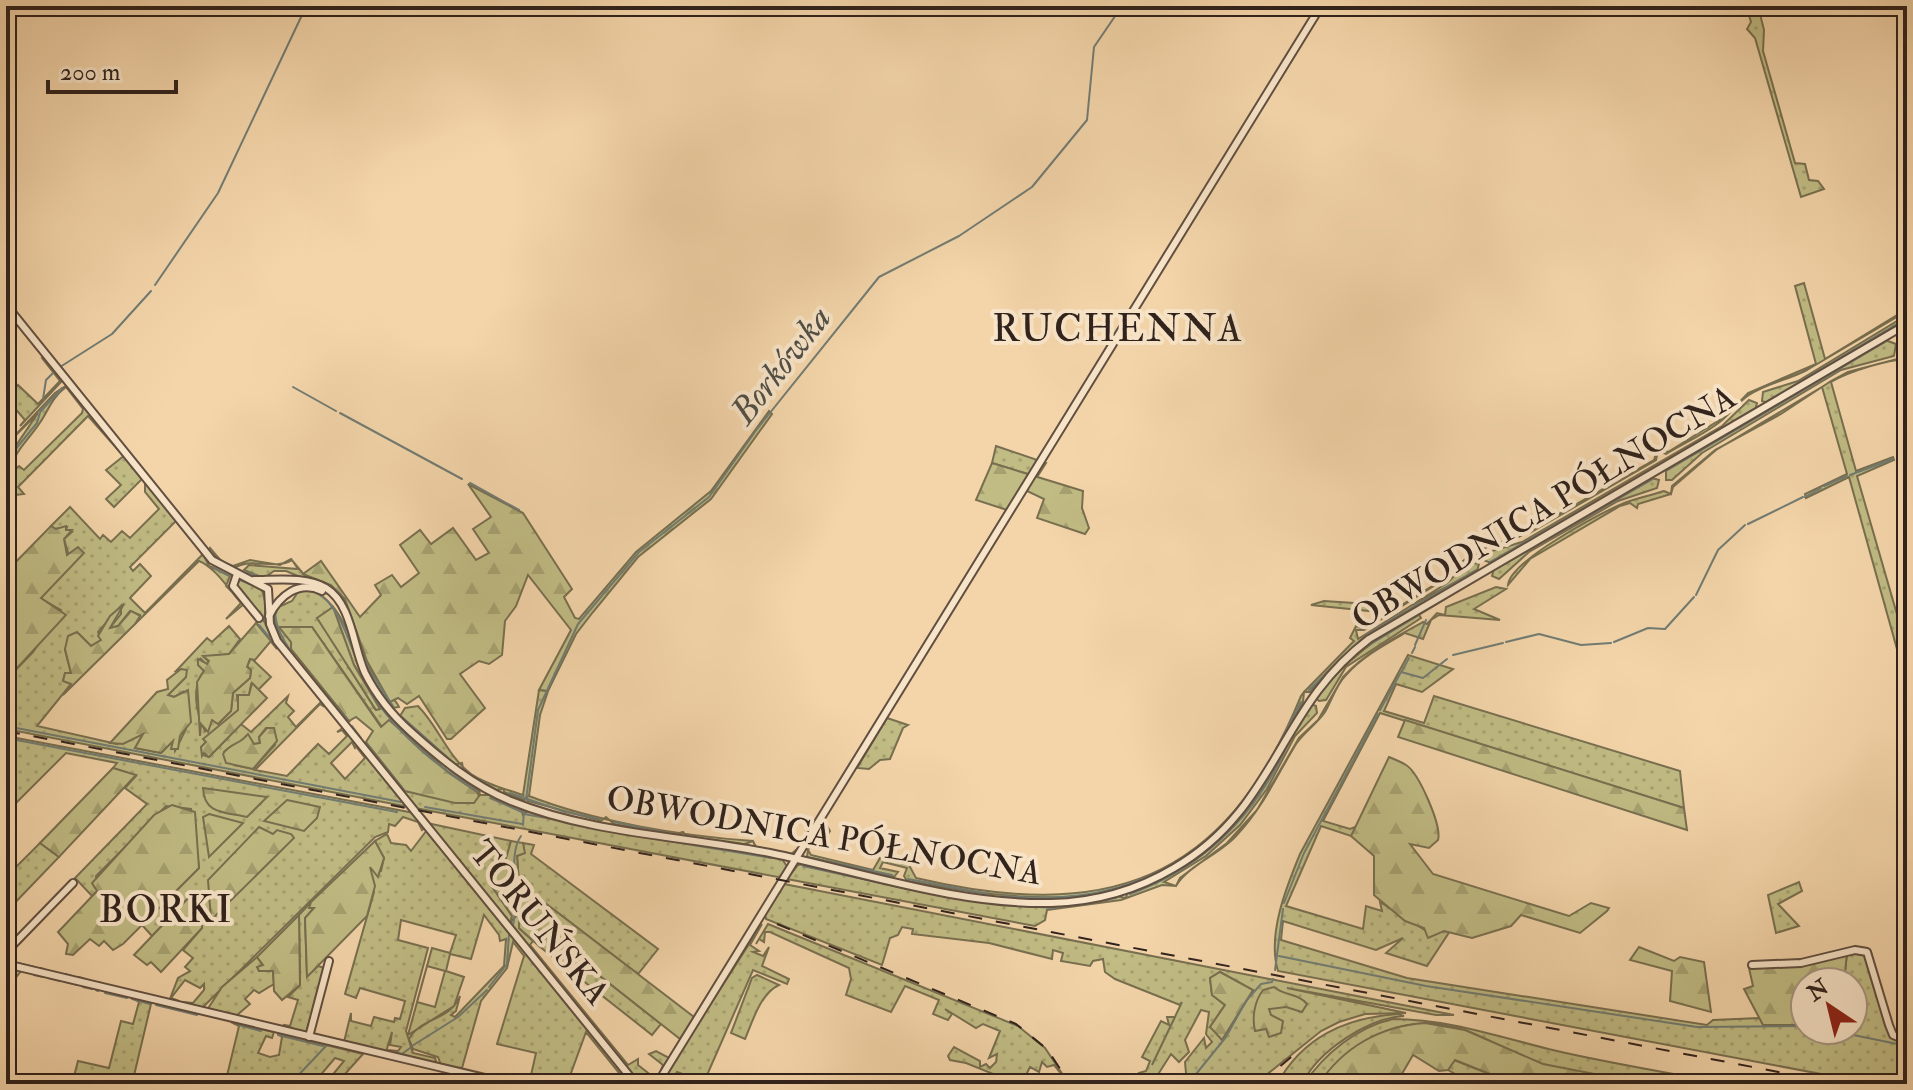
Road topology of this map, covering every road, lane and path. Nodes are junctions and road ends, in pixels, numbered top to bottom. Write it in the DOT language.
graph roads {
  1 [pos="1321,6"];
  2 [pos="6,305"];
  3 [pos="1907,324"];
  4 [pos="237,574"];
  5 [pos="254,580"];
  6 [pos="274,580"];
  7 [pos="286,580"];
  8 [pos="290,592"];
  9 [pos="270,593"];
  10 [pos="281,600"];
  11 [pos="345,615"];
  12 [pos="269,616"];
  13 [pos="259,618"];
  14 [pos="797,859"];
  15 [pos="73,883"];
  16 [pos="6,952"];
  17 [pos="329,961"];
  18 [pos="6,964"];
  19 [pos="1752,965"];
  20 [pos="309,1037"];
  21 [pos="1907,1041"];
  22 [pos="510,1084"];
  23 [pos="636,1084"];
  24 [pos="657,1084"];
  1 -- 14 [label="street"];
  2 -- 4 [label="street"];
  3 -- 14 [label="street, OBWODNICA PÓŁNOCNA"];
  4 -- 5 [label="street"];
  4 -- 13 [label="street"];
  5 -- 6 [label="street"];
  5 -- 9 [label="street"];
  6 -- 7 [label="street"];
  6 -- 9 [label="street"];
  7 -- 8 [label="street"];
  7 -- 11 [label="street, OBWODNICA PÓŁNOCNA"];
  8 -- 10 [label="street"];
  8 -- 11 [label="street, OBWODNICA PÓŁNOCNA"];
  9 -- 10 [label="street"];
  9 -- 12 [label="street"];
  10 -- 12 [label="street"];
  11 -- 14 [label="street, OBWODNICA PÓŁNOCNA"];
  12 -- 23 [label="street, TORUŃSKA"];
  14 -- 24 [label="street"];
  15 -- 16 [label="street"];
  17 -- 20 [label="street"];
  18 -- 20 [label="street"];
  19 -- 21 [label="street"];
  20 -- 22 [label="street"];
}
